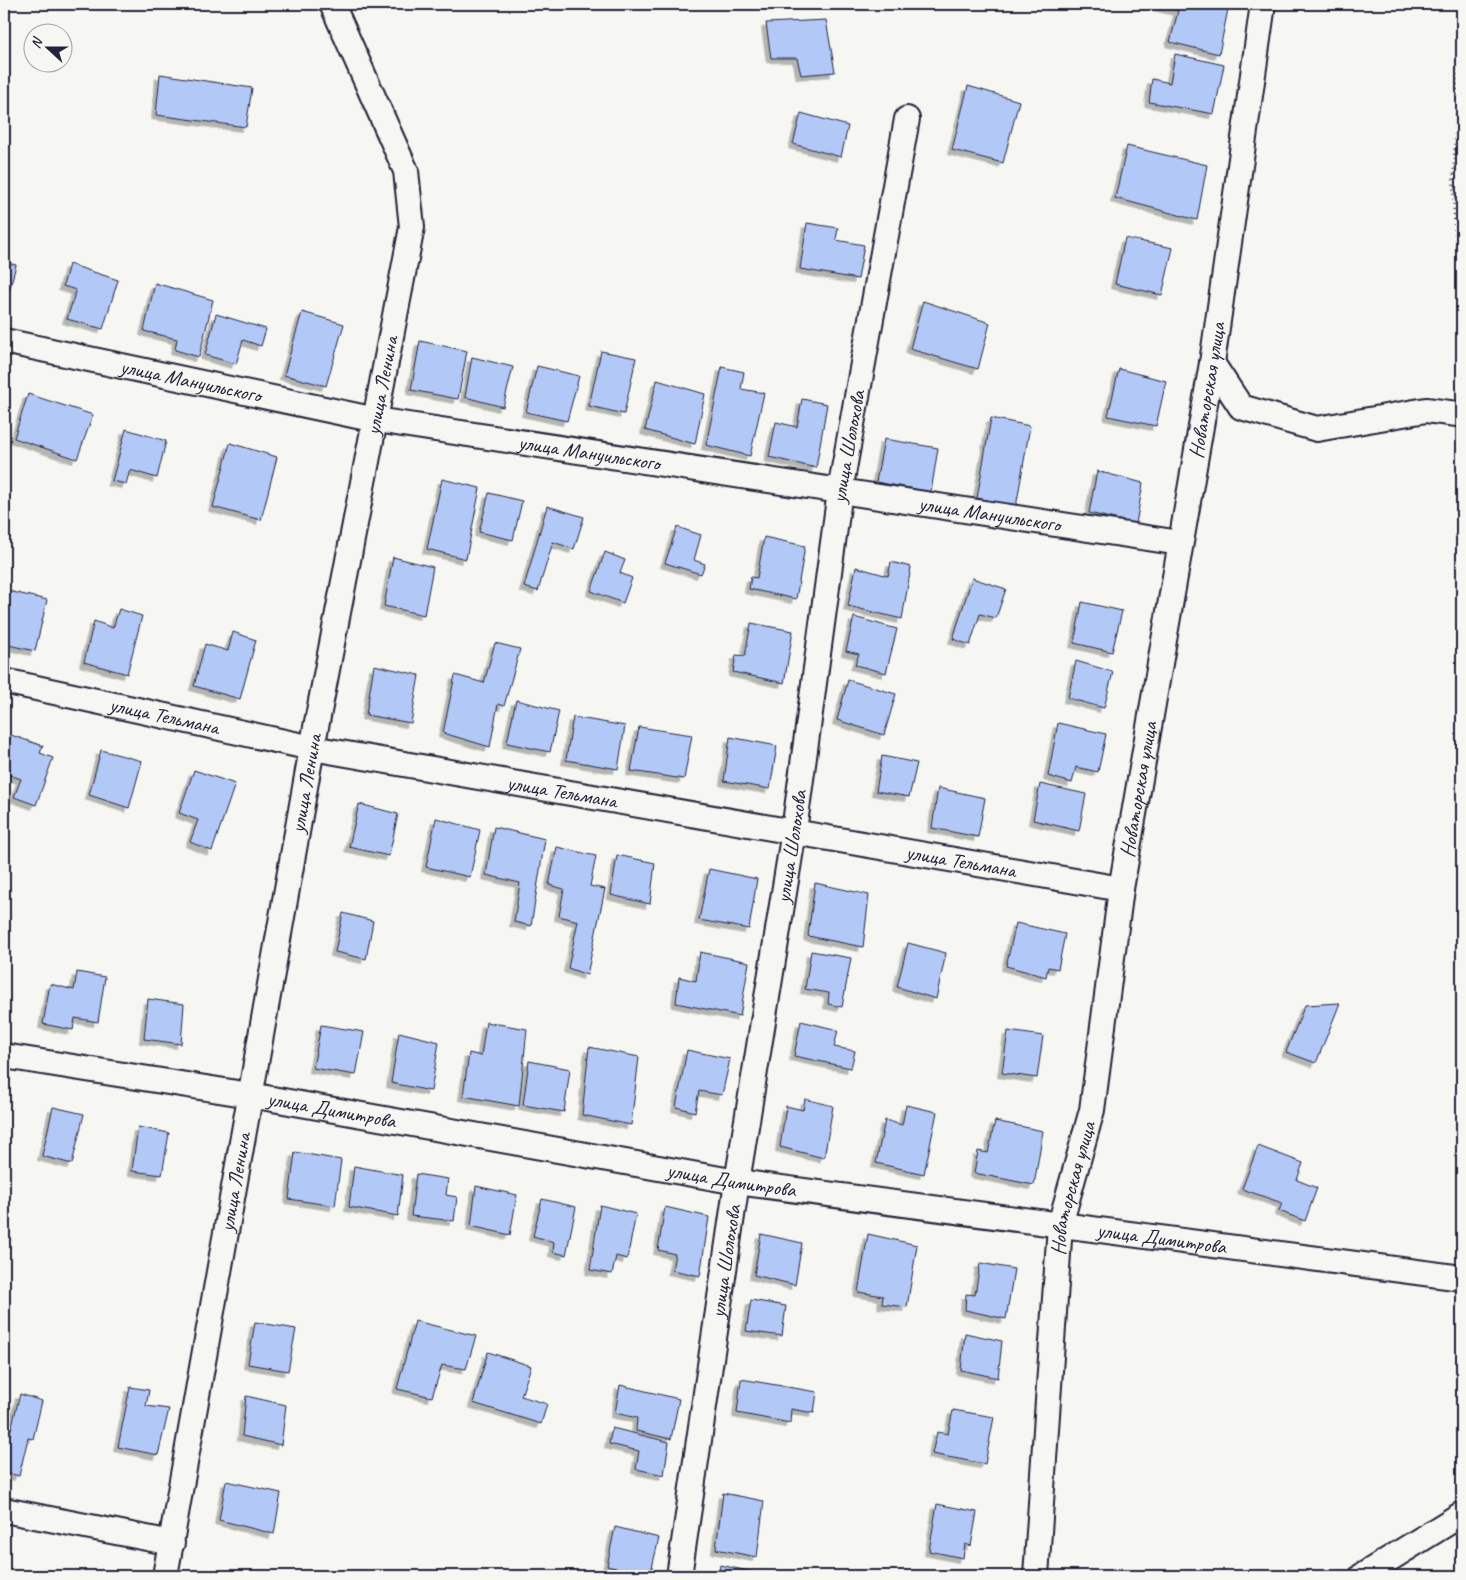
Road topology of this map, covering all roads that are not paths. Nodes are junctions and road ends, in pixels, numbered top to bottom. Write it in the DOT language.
graph roads {
  1 [pos="332,4"];
  2 [pos="1263,4"];
  3 [pos="907,119"];
  4 [pos="4,340"];
  5 [pos="1212,363"];
  6 [pos="1462,413"];
  7 [pos="376,420"];
  8 [pos="840,491"];
  9 [pos="1180,543"];
  10 [pos="4,681"];
  11 [pos="312,748"];
  12 [pos="794,831"];
  13 [pos="1122,889"];
  14 [pos="4,1056"];
  15 [pos="250,1095"];
  16 [pos="737,1182"];
  17 [pos="1060,1225"];
  18 [pos="1462,1278"];
  19 [pos="4,1510"];
  20 [pos="1462,1514"];
  21 [pos="172,1543"];
  22 [pos="165,1576"];
  23 [pos="679,1576"];
  24 [pos="1036,1576"];
  25 [pos="1362,1576"];
  1 -- 7 [label="street, улица Ленина"];
  2 -- 5 [label="street, Новаторская улица"];
  3 -- 8 [label="street, улица Шолохова"];
  4 -- 7 [label="street, улица Мануильского"];
  5 -- 6 [label="street"];
  5 -- 9 [label="street, Новаторская улица"];
  7 -- 8 [label="street, улица Мануильского"];
  7 -- 11 [label="street, улица Ленина"];
  8 -- 9 [label="street, улица Мануильского"];
  8 -- 12 [label="street, улица Шолохова"];
  9 -- 13 [label="street, Новаторская улица"];
  10 -- 11 [label="street, улица Тельмана"];
  11 -- 12 [label="street, улица Тельмана"];
  11 -- 15 [label="street, улица Ленина"];
  12 -- 13 [label="street, улица Тельмана"];
  12 -- 16 [label="street, улица Шолохова"];
  13 -- 17 [label="street, Новаторская улица"];
  14 -- 15 [label="street, улица Димитрова"];
  15 -- 16 [label="street, улица Димитрова"];
  15 -- 21 [label="street, улица Ленина"];
  16 -- 17 [label="street, улица Димитрова"];
  16 -- 23 [label="street, улица Шолохова"];
  17 -- 18 [label="street, улица Димитрова"];
  17 -- 24 [label="street, Новаторская улица"];
  19 -- 21 [label="street"];
  20 -- 25 [label="street"];
  21 -- 22 [label="street, улица Ленина"];
}
